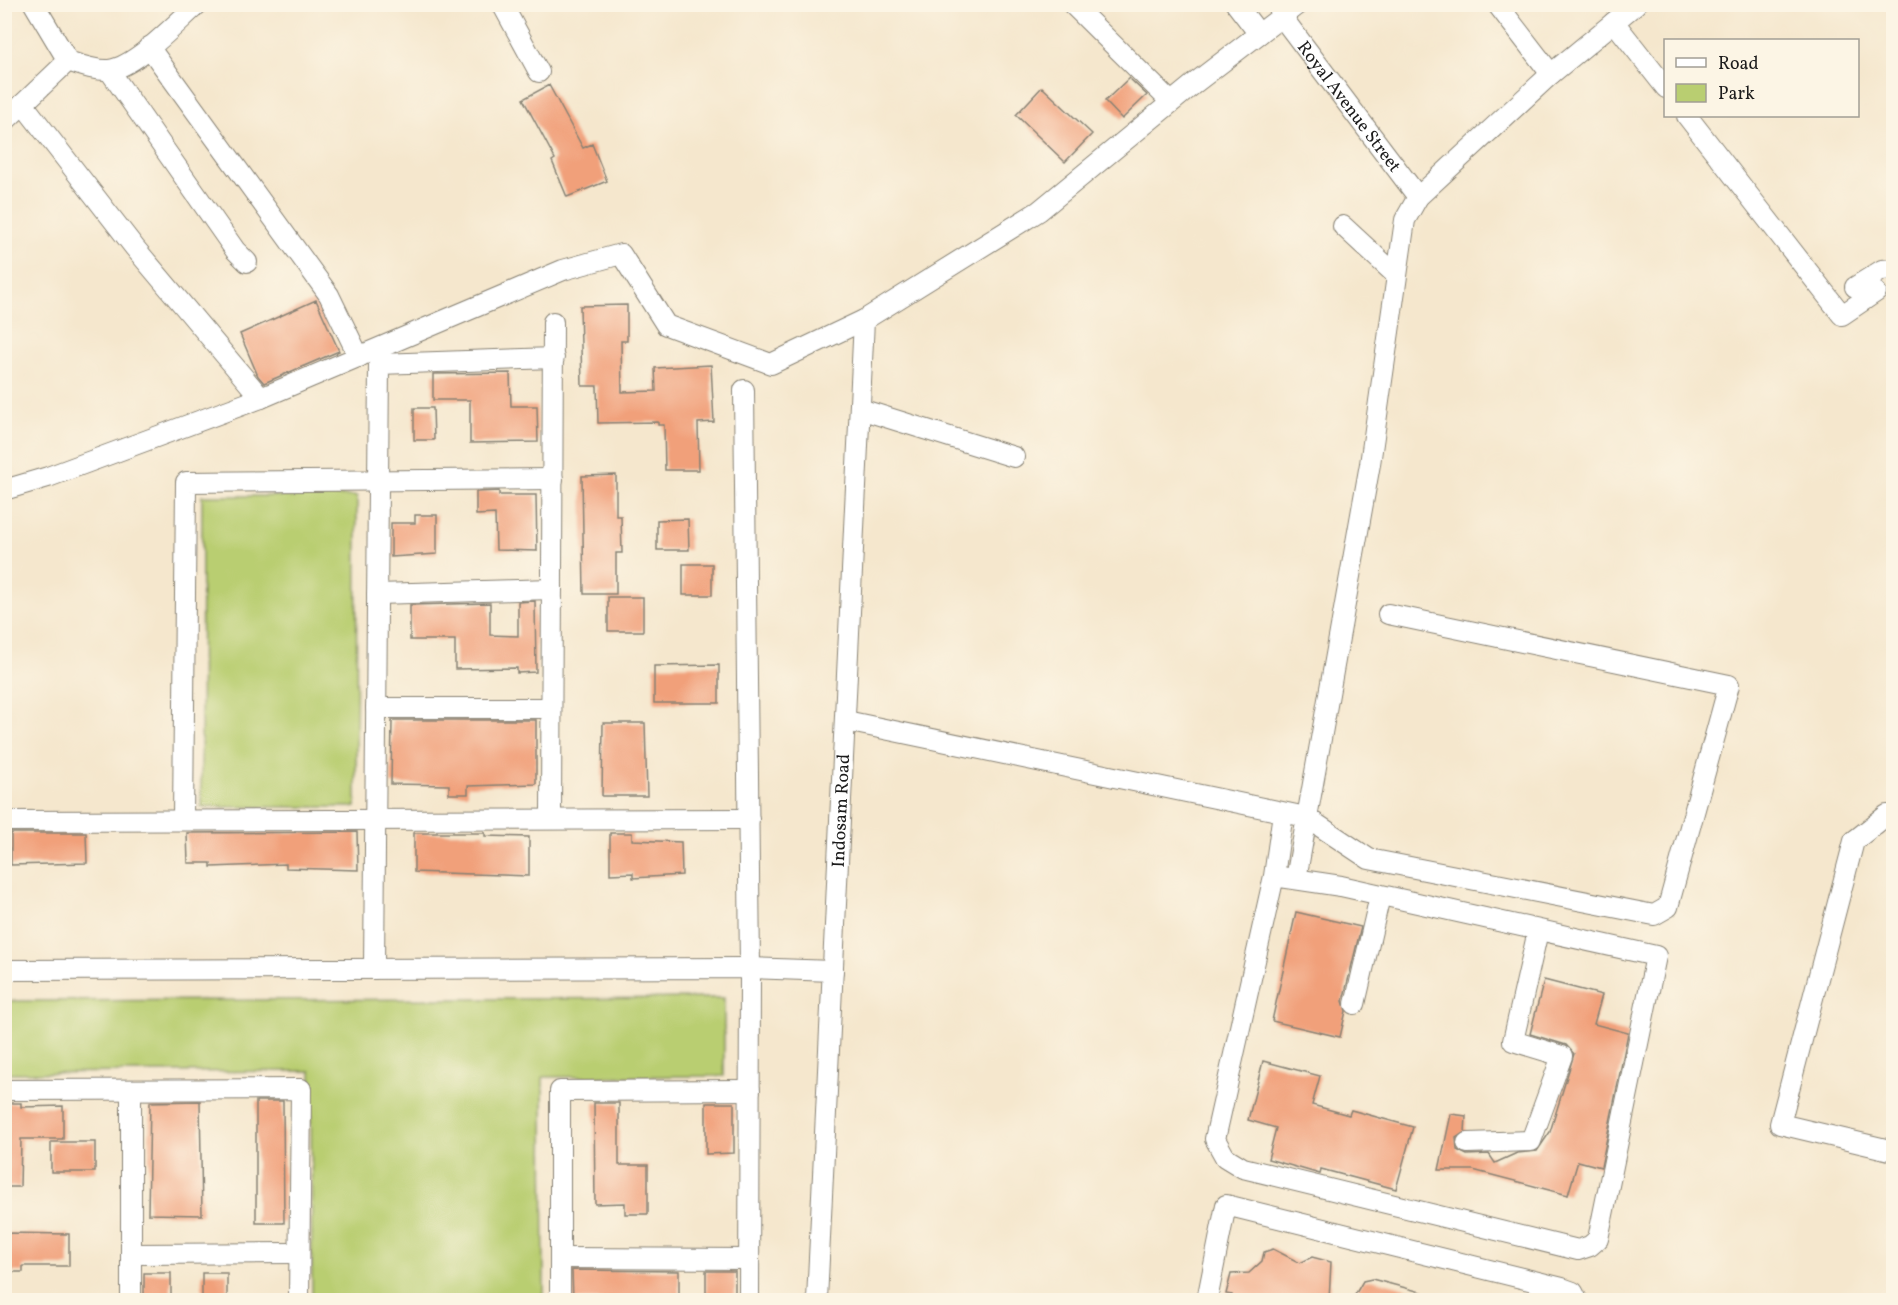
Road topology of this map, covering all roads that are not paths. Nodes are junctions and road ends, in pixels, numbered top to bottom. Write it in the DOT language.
graph roads {
  1 [pos="34,4"];
  2 [pos="198,4"];
  3 [pos="502,4"];
  4 [pos="1072,4"];
  5 [pos="1236,4"];
  6 [pos="1298,4"];
  7 [pos="1497,4"];
  8 [pos="1636,4"];
  9 [pos="1282,16"];
  10 [pos="1614,22"];
  11 [pos="1259,34"];
  12 [pos="149,47"];
  13 [pos="68,62"];
  14 [pos="109,70"];
  15 [pos="539,72"];
  16 [pos="1551,74"];
  17 [pos="1664,87"];
  18 [pos="1171,102"];
  19 [pos="23,104"];
  20 [pos="1688,117"];
  21 [pos="4,122"];
  22 [pos="1418,197"];
  23 [pos="1343,226"];
  24 [pos="247,262"];
  25 [pos="1893,268"];
  26 [pos="1396,275"];
  27 [pos="1855,287"];
  28 [pos="1876,292"];
  29 [pos="864,320"];
  30 [pos="553,322"];
  31 [pos="359,357"];
  32 [pos="554,358"];
  33 [pos="744,390"];
  34 [pos="261,398"];
  35 [pos="860,409"];
  36 [pos="1014,457"];
  37 [pos="553,479"];
  38 [pos="378,480"];
  39 [pos="4,490"];
  40 [pos="552,589"];
  41 [pos="377,594"];
  42 [pos="1388,615"];
  43 [pos="376,708"];
  44 [pos="551,708"];
  45 [pos="846,721"];
  46 [pos="1283,813"];
  47 [pos="1893,816"];
  48 [pos="1306,817"];
  49 [pos="551,819"];
  50 [pos="749,819"];
  51 [pos="183,820"];
  52 [pos="375,820"];
  53 [pos="4,821"];
  54 [pos="1274,876"];
  55 [pos="1296,879"];
  56 [pos="1380,896"];
  57 [pos="1538,931"];
  58 [pos="750,968"];
  59 [pos="374,969"];
  60 [pos="4,970"];
  61 [pos="833,971"];
  62 [pos="1355,1004"];
  63 [pos="4,1090"];
  64 [pos="131,1090"];
  65 [pos="750,1090"];
  66 [pos="1467,1143"];
  67 [pos="1893,1151"];
  68 [pos="299,1253"];
  69 [pos="131,1254"];
  70 [pos="560,1258"];
  71 [pos="749,1259"];
  72 [pos="131,1300"];
  73 [pos="299,1300"];
  74 [pos="560,1300"];
  75 [pos="749,1300"];
  76 [pos="817,1300"];
  77 [pos="1208,1300"];
  78 [pos="1577,1300"];
  1 -- 13 [label="street"];
  2 -- 12 [label="street"];
  3 -- 15 [label="street"];
  4 -- 18 [label="street"];
  5 -- 11 [label="street"];
  6 -- 9 [label="street"];
  7 -- 16 [label="street"];
  8 -- 10 [label="street"];
  9 -- 11 [label="street"];
  9 -- 22 [label="street, Royal Avenue Street"];
  10 -- 16 [label="street"];
  10 -- 17 [label="street"];
  11 -- 18 [label="street"];
  12 -- 14 [label="street"];
  12 -- 31 [label="street"];
  13 -- 14 [label="street"];
  13 -- 19 [label="street"];
  14 -- 24 [label="street"];
  16 -- 22 [label="street"];
  18 -- 29 [label="street"];
  19 -- 21 [label="street"];
  19 -- 34 [label="street"];
  20 -- 28 [label="street"];
  22 -- 26 [label="street"];
  23 -- 26 [label="street"];
  25 -- 27 [label="street"];
  26 -- 48 [label="street"];
  29 -- 31 [label="street"];
  29 -- 35 [label="street, Indosam Road"];
  30 -- 32 [label="street"];
  31 -- 34 [label="street"];
  32 -- 37 [label="street"];
  32 -- 38 [label="street"];
  33 -- 50 [label="street"];
  34 -- 39 [label="street"];
  35 -- 36 [label="street"];
  35 -- 45 [label="street, Indosam Road"];
  37 -- 38 [label="street"];
  37 -- 40 [label="street"];
  38 -- 41 [label="street"];
  38 -- 51 [label="street"];
  40 -- 41 [label="street"];
  40 -- 44 [label="street"];
  41 -- 43 [label="street"];
  42 -- 48 [label="street"];
  43 -- 44 [label="street"];
  43 -- 52 [label="street"];
  44 -- 49 [label="street"];
  45 -- 46 [label="street"];
  45 -- 61 [label="street, Indosam Road"];
  46 -- 48 [label="street"];
  46 -- 54 [label="street"];
  47 -- 67 [label="street"];
  48 -- 55 [label="street"];
  49 -- 50 [label="street"];
  49 -- 52 [label="street"];
  50 -- 58 [label="street"];
  51 -- 52 [label="street"];
  51 -- 53 [label="street"];
  52 -- 59 [label="street"];
  54 -- 55 [label="street"];
  54 -- 57 [label="street"];
  55 -- 56 [label="street"];
  56 -- 57 [label="street"];
  56 -- 62 [label="street"];
  57 -- 66 [label="street"];
  58 -- 59 [label="street"];
  58 -- 61 [label="street"];
  58 -- 65 [label="street"];
  59 -- 60 [label="street"];
  61 -- 76 [label="street, Indosam Road"];
  63 -- 64 [label="street"];
  64 -- 68 [label="street"];
  64 -- 69 [label="street"];
  65 -- 70 [label="street"];
  65 -- 71 [label="street"];
  68 -- 69 [label="street"];
  68 -- 73 [label="street"];
  69 -- 72 [label="street"];
  70 -- 71 [label="street"];
  70 -- 74 [label="street"];
  71 -- 75 [label="street"];
  77 -- 78 [label="street"];
}
